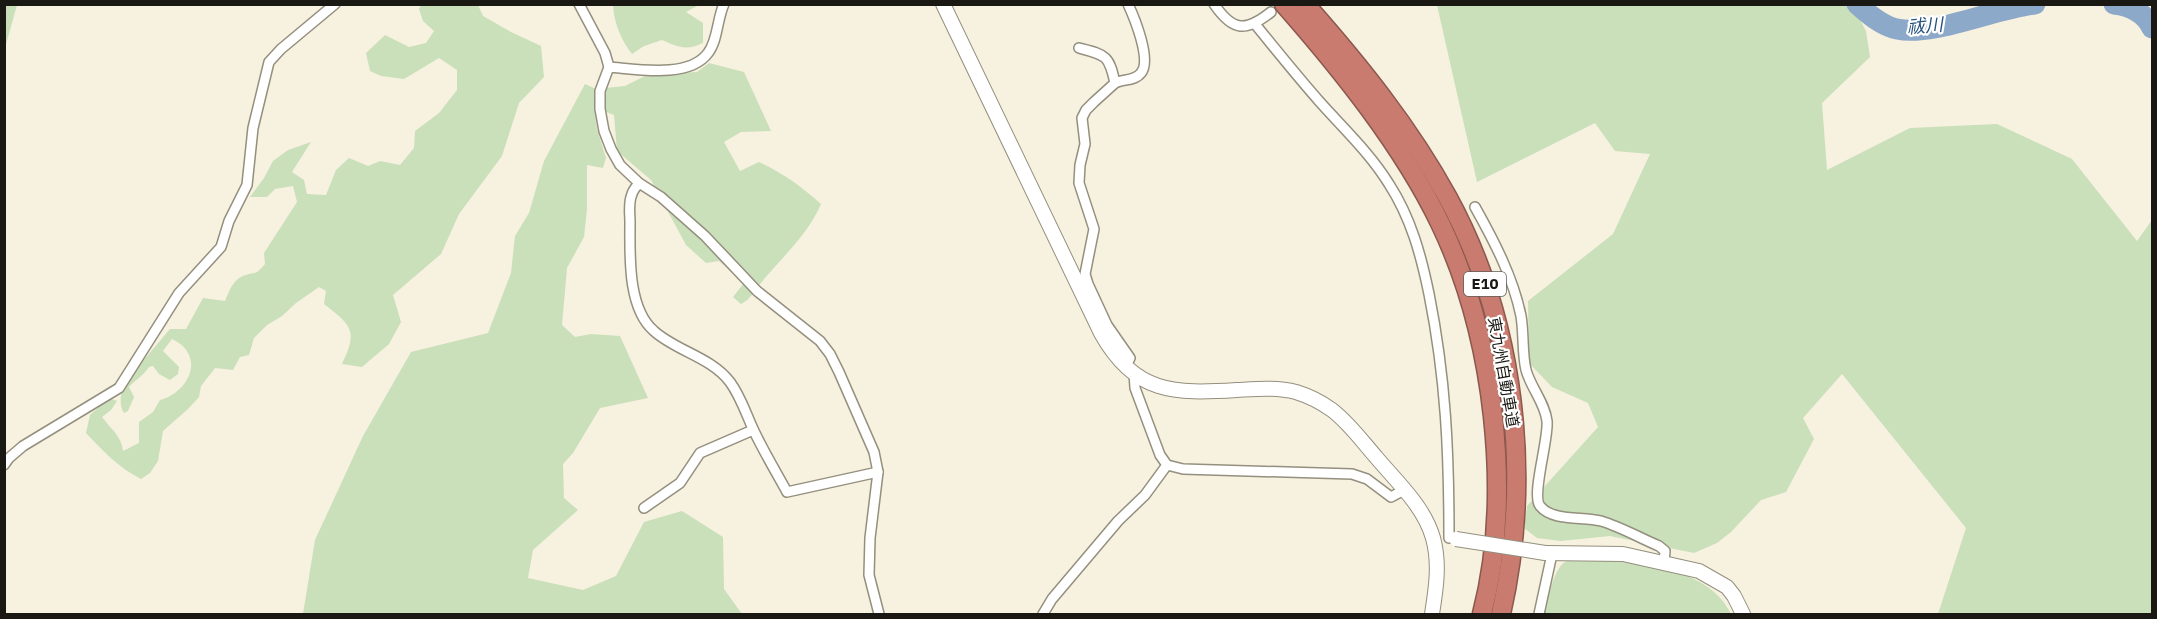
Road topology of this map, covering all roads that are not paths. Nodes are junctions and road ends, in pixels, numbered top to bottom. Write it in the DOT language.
graph roads {
  1 [pos="334,4"];
  2 [pos="579,4"];
  3 [pos="724,4"];
  4 [pos="943,4"];
  5 [pos="1128,4"];
  6 [pos="1214,4"];
  7 [pos="1305,4"];
  8 [pos="1278,8"];
  9 [pos="1255,24"];
  10 [pos="1079,48"];
  11 [pos="609,67"];
  12 [pos="1115,84"];
  13 [pos="639,183"];
  14 [pos="1475,207"];
  15 [pos="1130,369"];
  16 [pos="753,430"];
  17 [pos="4,465"];
  18 [pos="1167,465"];
  19 [pos="878,472"];
  20 [pos="1404,490"];
  21 [pos="644,508"];
  22 [pos="1433,537"];
  23 [pos="1453,538"];
  24 [pos="1549,554"];
  25 [pos="1664,562"];
  26 [pos="879,615"];
  27 [pos="1043,615"];
  28 [pos="1432,615"];
  29 [pos="1482,615"];
  30 [pos="1501,615"];
  31 [pos="1539,615"];
  32 [pos="1743,615"];
  1 -- 17 [label="street"];
  2 -- 11 [label="street"];
  3 -- 11 [label="street"];
  4 -- 15 [label="street"];
  5 -- 12 [label="street"];
  6 -- 9 [label="street"];
  7 -- 30 [label="highway, 東九州自動車道 / E10"];
  8 -- 9 [label="street"];
  8 -- 29 [label="highway, 東九州自動車道 / E10"];
  9 -- 23 [label="street"];
  10 -- 12 [label="street"];
  11 -- 13 [label="street"];
  12 -- 15 [label="street"];
  13 -- 16 [label="street"];
  13 -- 19 [label="street"];
  14 -- 25 [label="street"];
  15 -- 18 [label="street"];
  15 -- 20 [label="street"];
  16 -- 19 [label="street"];
  16 -- 21 [label="street"];
  18 -- 20 [label="street"];
  18 -- 27 [label="street"];
  19 -- 26 [label="street"];
  20 -- 22 [label="street"];
  22 -- 23 [label="street"];
  22 -- 28 [label="street"];
  23 -- 24 [label="street, bridge"];
  24 -- 25 [label="street"];
  24 -- 31 [label="street"];
  25 -- 32 [label="street"];
}
